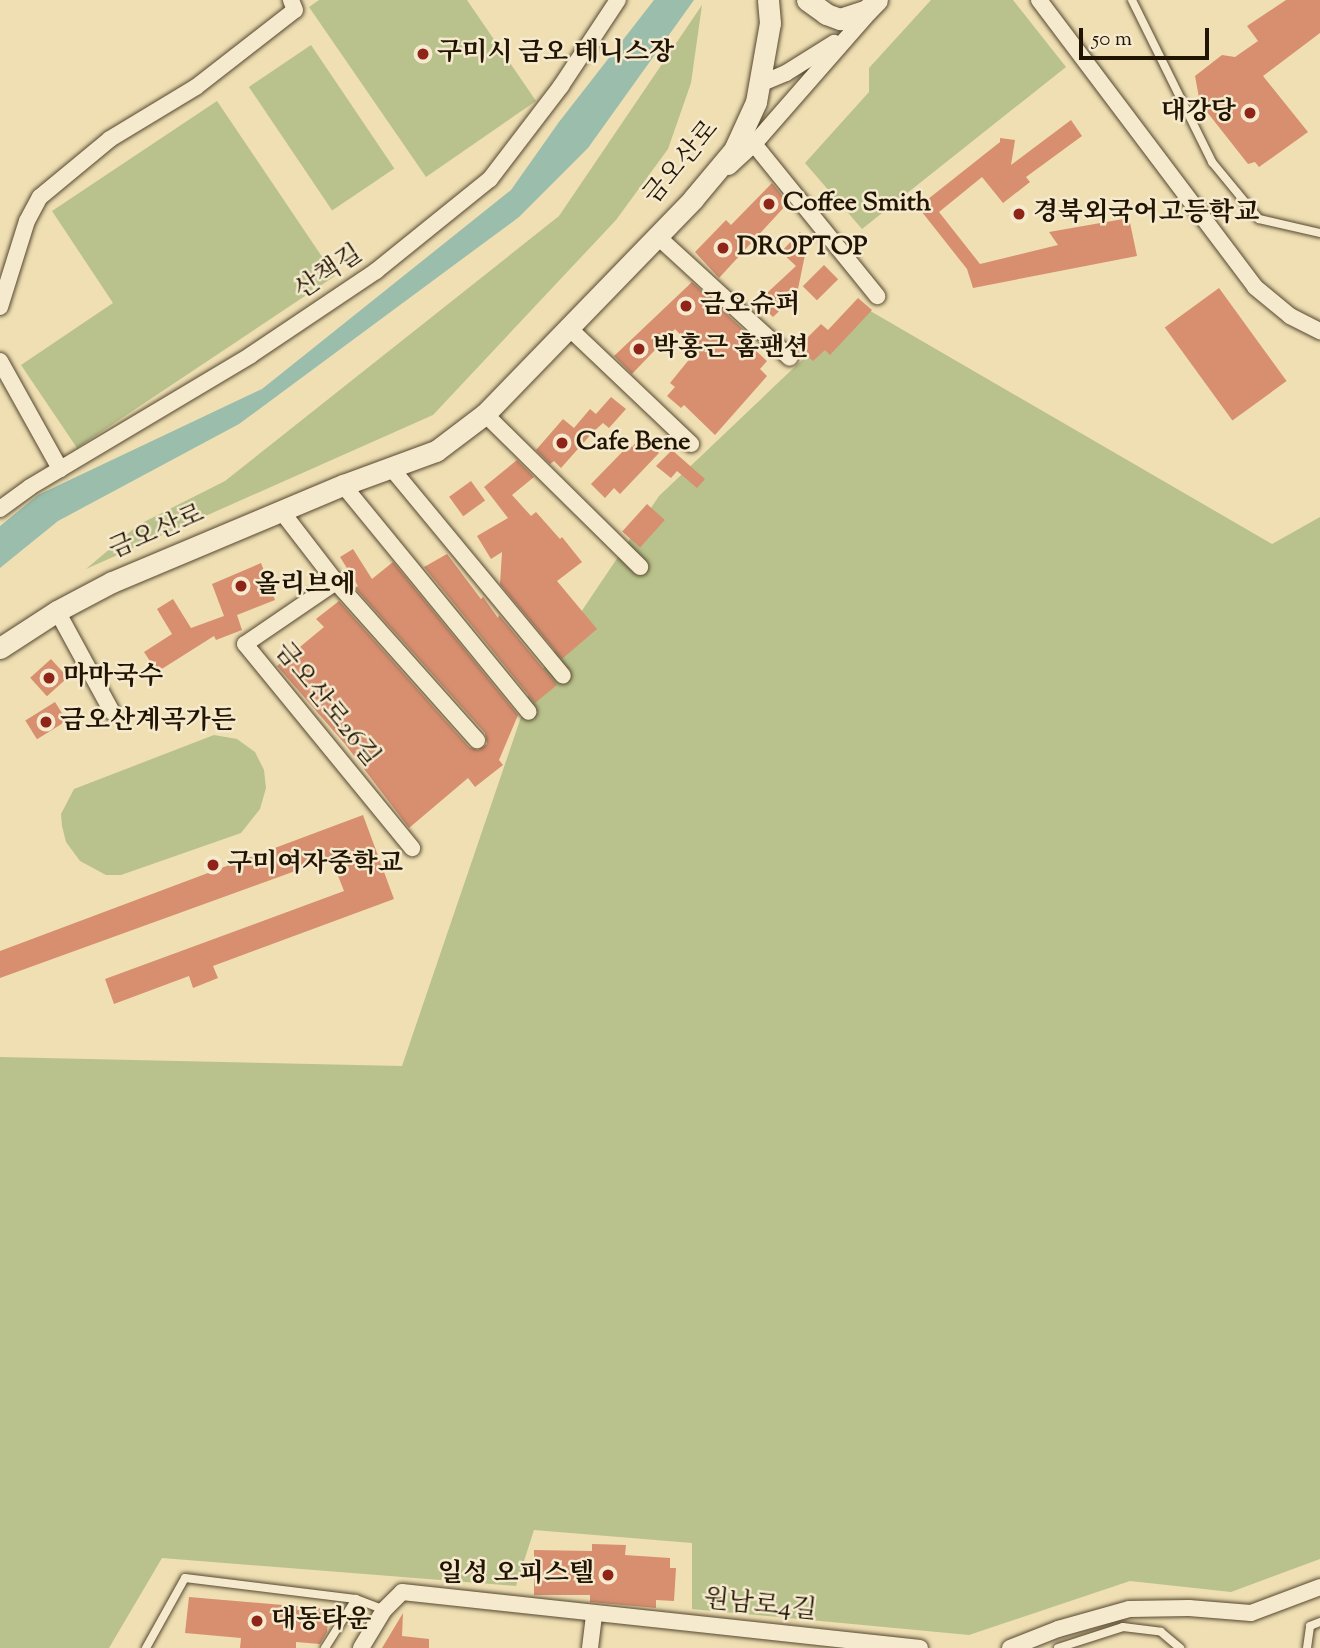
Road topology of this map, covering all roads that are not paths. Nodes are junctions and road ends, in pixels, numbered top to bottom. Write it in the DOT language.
graph roads {
  1 [pos="291,0"];
  2 [pos="618,0"];
  3 [pos="768,0"];
  4 [pos="807,0"];
  5 [pos="1039,0"];
  6 [pos="1132,0"];
  7 [pos="875,5"];
  8 [pos="760,84"];
  9 [pos="754,144"];
  10 [pos="693,199"];
  11 [pos="1320,233"];
  12 [pos="657,236"];
  13 [pos="877,296"];
  14 [pos="0,307"];
  15 [pos="570,329"];
  16 [pos="1320,331"];
  17 [pos="790,358"];
  18 [pos="0,361"];
  19 [pos="485,414"];
  20 [pos="691,444"];
  21 [pos="60,469"];
  22 [pos="392,469"];
  23 [pos="343,485"];
  24 [pos="0,509"];
  25 [pos="282,512"];
  26 [pos="640,567"];
  27 [pos="336,582"];
  28 [pos="57,611"];
  29 [pos="0,648"];
  30 [pos="563,676"];
  31 [pos="112,712"];
  32 [pos="529,712"];
  33 [pos="477,740"];
  34 [pos="412,848"];
  35 [pos="1320,1587"];
  36 [pos="356,1599"];
  37 [pos="384,1610"];
  38 [pos="594,1613"];
  39 [pos="1320,1622"];
  40 [pos="146,1648"];
  41 [pos="325,1648"];
  42 [pos="361,1648"];
  43 [pos="590,1648"];
  44 [pos="920,1648"];
  45 [pos="1010,1648"];
  46 [pos="1058,1648"];
  47 [pos="1180,1648"];
  48 [pos="1307,1648"];
  1 -- 14 [label="street"];
  2 -- 21 [label="street, 산책길"];
  3 -- 8 [label="street, 금오산로"];
  4 -- 7 [label="street"];
  5 -- 16 [label="street"];
  6 -- 11 [label="lane"];
  7 -- 8 [label="street"];
  7 -- 9 [label="street"];
  8 -- 10 [label="street, 금오산로"];
  9 -- 10 [label="street"];
  9 -- 13 [label="street, 금오산로"];
  10 -- 12 [label="street, 금오산로"];
  12 -- 15 [label="street, 금오산로"];
  12 -- 17 [label="street, 금오산로"];
  15 -- 19 [label="street, 금오산로"];
  15 -- 20 [label="street"];
  18 -- 21 [label="street"];
  19 -- 22 [label="street, 금오산로"];
  19 -- 26 [label="street"];
  21 -- 24 [label="street, 산책길"];
  22 -- 23 [label="street, 금오산로"];
  22 -- 30 [label="street"];
  23 -- 25 [label="street, 금오산로"];
  23 -- 32 [label="street"];
  25 -- 27 [label="street"];
  25 -- 28 [label="street, 금오산로"];
  27 -- 33 [label="street"];
  27 -- 34 [label="street, 금오산로26길"];
  28 -- 29 [label="street, 금오산로"];
  28 -- 31 [label="street"];
  35 -- 45 [label="street"];
  36 -- 37 [label="lane"];
  36 -- 40 [label="lane"];
  36 -- 41 [label="lane"];
  37 -- 38 [label="street, 원남로4길"];
  37 -- 42 [label="street, 원남로4길"];
  38 -- 43 [label="street"];
  38 -- 44 [label="street, 원남로4길"];
  39 -- 48 [label="lane"];
  46 -- 47 [label="lane"];
}
